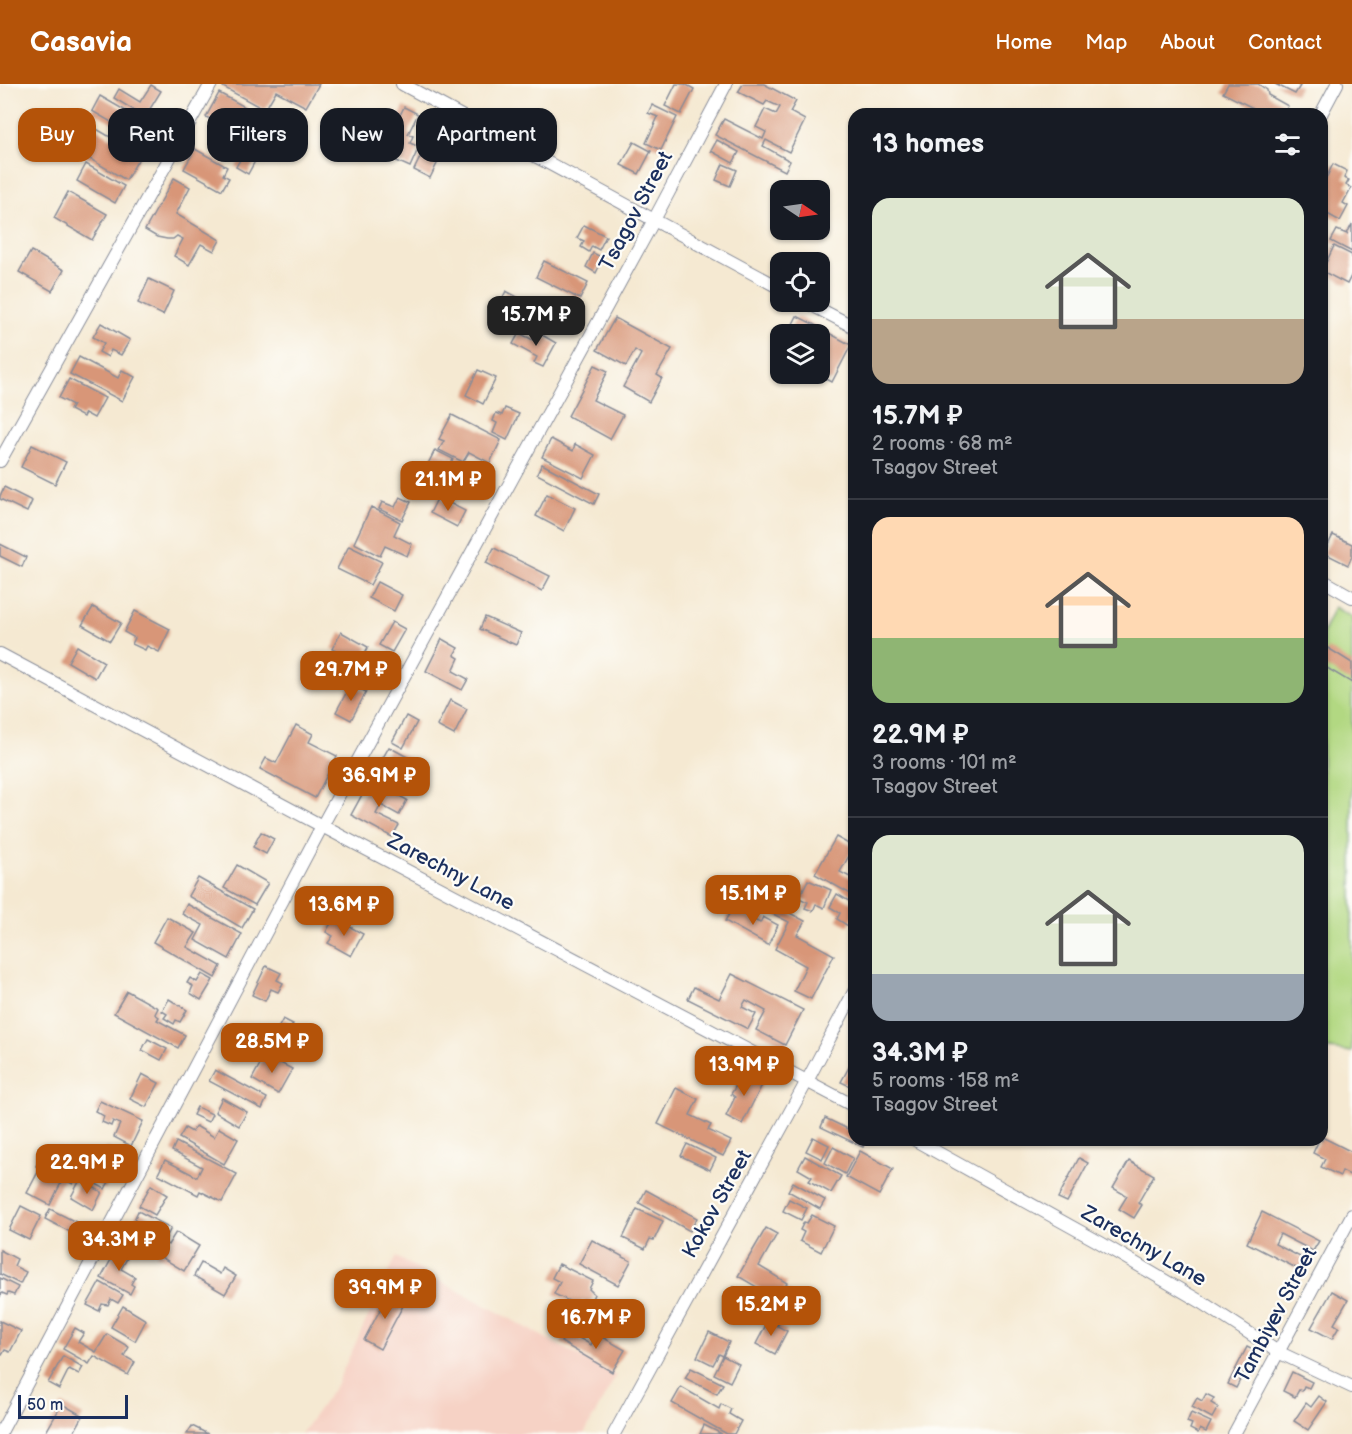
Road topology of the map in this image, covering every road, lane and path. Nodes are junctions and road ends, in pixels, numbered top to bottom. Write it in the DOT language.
graph roads {
  1 [pos="211,84"];
  2 [pos="402,84"];
  3 [pos="726,84"];
  4 [pos="1337,84"];
  5 [pos="1324,108"];
  6 [pos="654,220"];
  7 [pos="770,283"];
  8 [pos="825,312"];
  9 [pos="848,324"];
  10 [pos="0,461"];
  11 [pos="1328,583"];
  12 [pos="1352,597"];
  13 [pos="0,654"];
  14 [pos="322,826"];
  15 [pos="848,1004"];
  16 [pos="807,1081"];
  17 [pos="848,1103"];
  18 [pos="926,1146"];
  19 [pos="1352,1215"];
  20 [pos="1278,1352"];
  21 [pos="1352,1387"];
  22 [pos="0,1434"];
  23 [pos="614,1434"];
  24 [pos="1234,1434"];
  1 -- 10 [label="street"];
  2 -- 6 [label="street"];
  3 -- 6 [label="street, Tsagov Street"];
  4 -- 5 [label="street"];
  6 -- 7 [label="street"];
  6 -- 14 [label="street, Tsagov Street"];
  8 -- 9 [label="street"];
  11 -- 12 [label="street"];
  13 -- 14 [label="street, Zarechny Lane"];
  14 -- 16 [label="street, Zarechny Lane"];
  14 -- 22 [label="street, Tsagov Street"];
  15 -- 16 [label="street, Kokov Street"];
  16 -- 17 [label="street, Zarechny Lane"];
  16 -- 23 [label="street, Kokov Street"];
  18 -- 20 [label="street, Zarechny Lane"];
  19 -- 20 [label="street, Tambiyev Street"];
  20 -- 21 [label="street, Zarechny Lane"];
  20 -- 24 [label="street, Tambiyev Street"];
}
